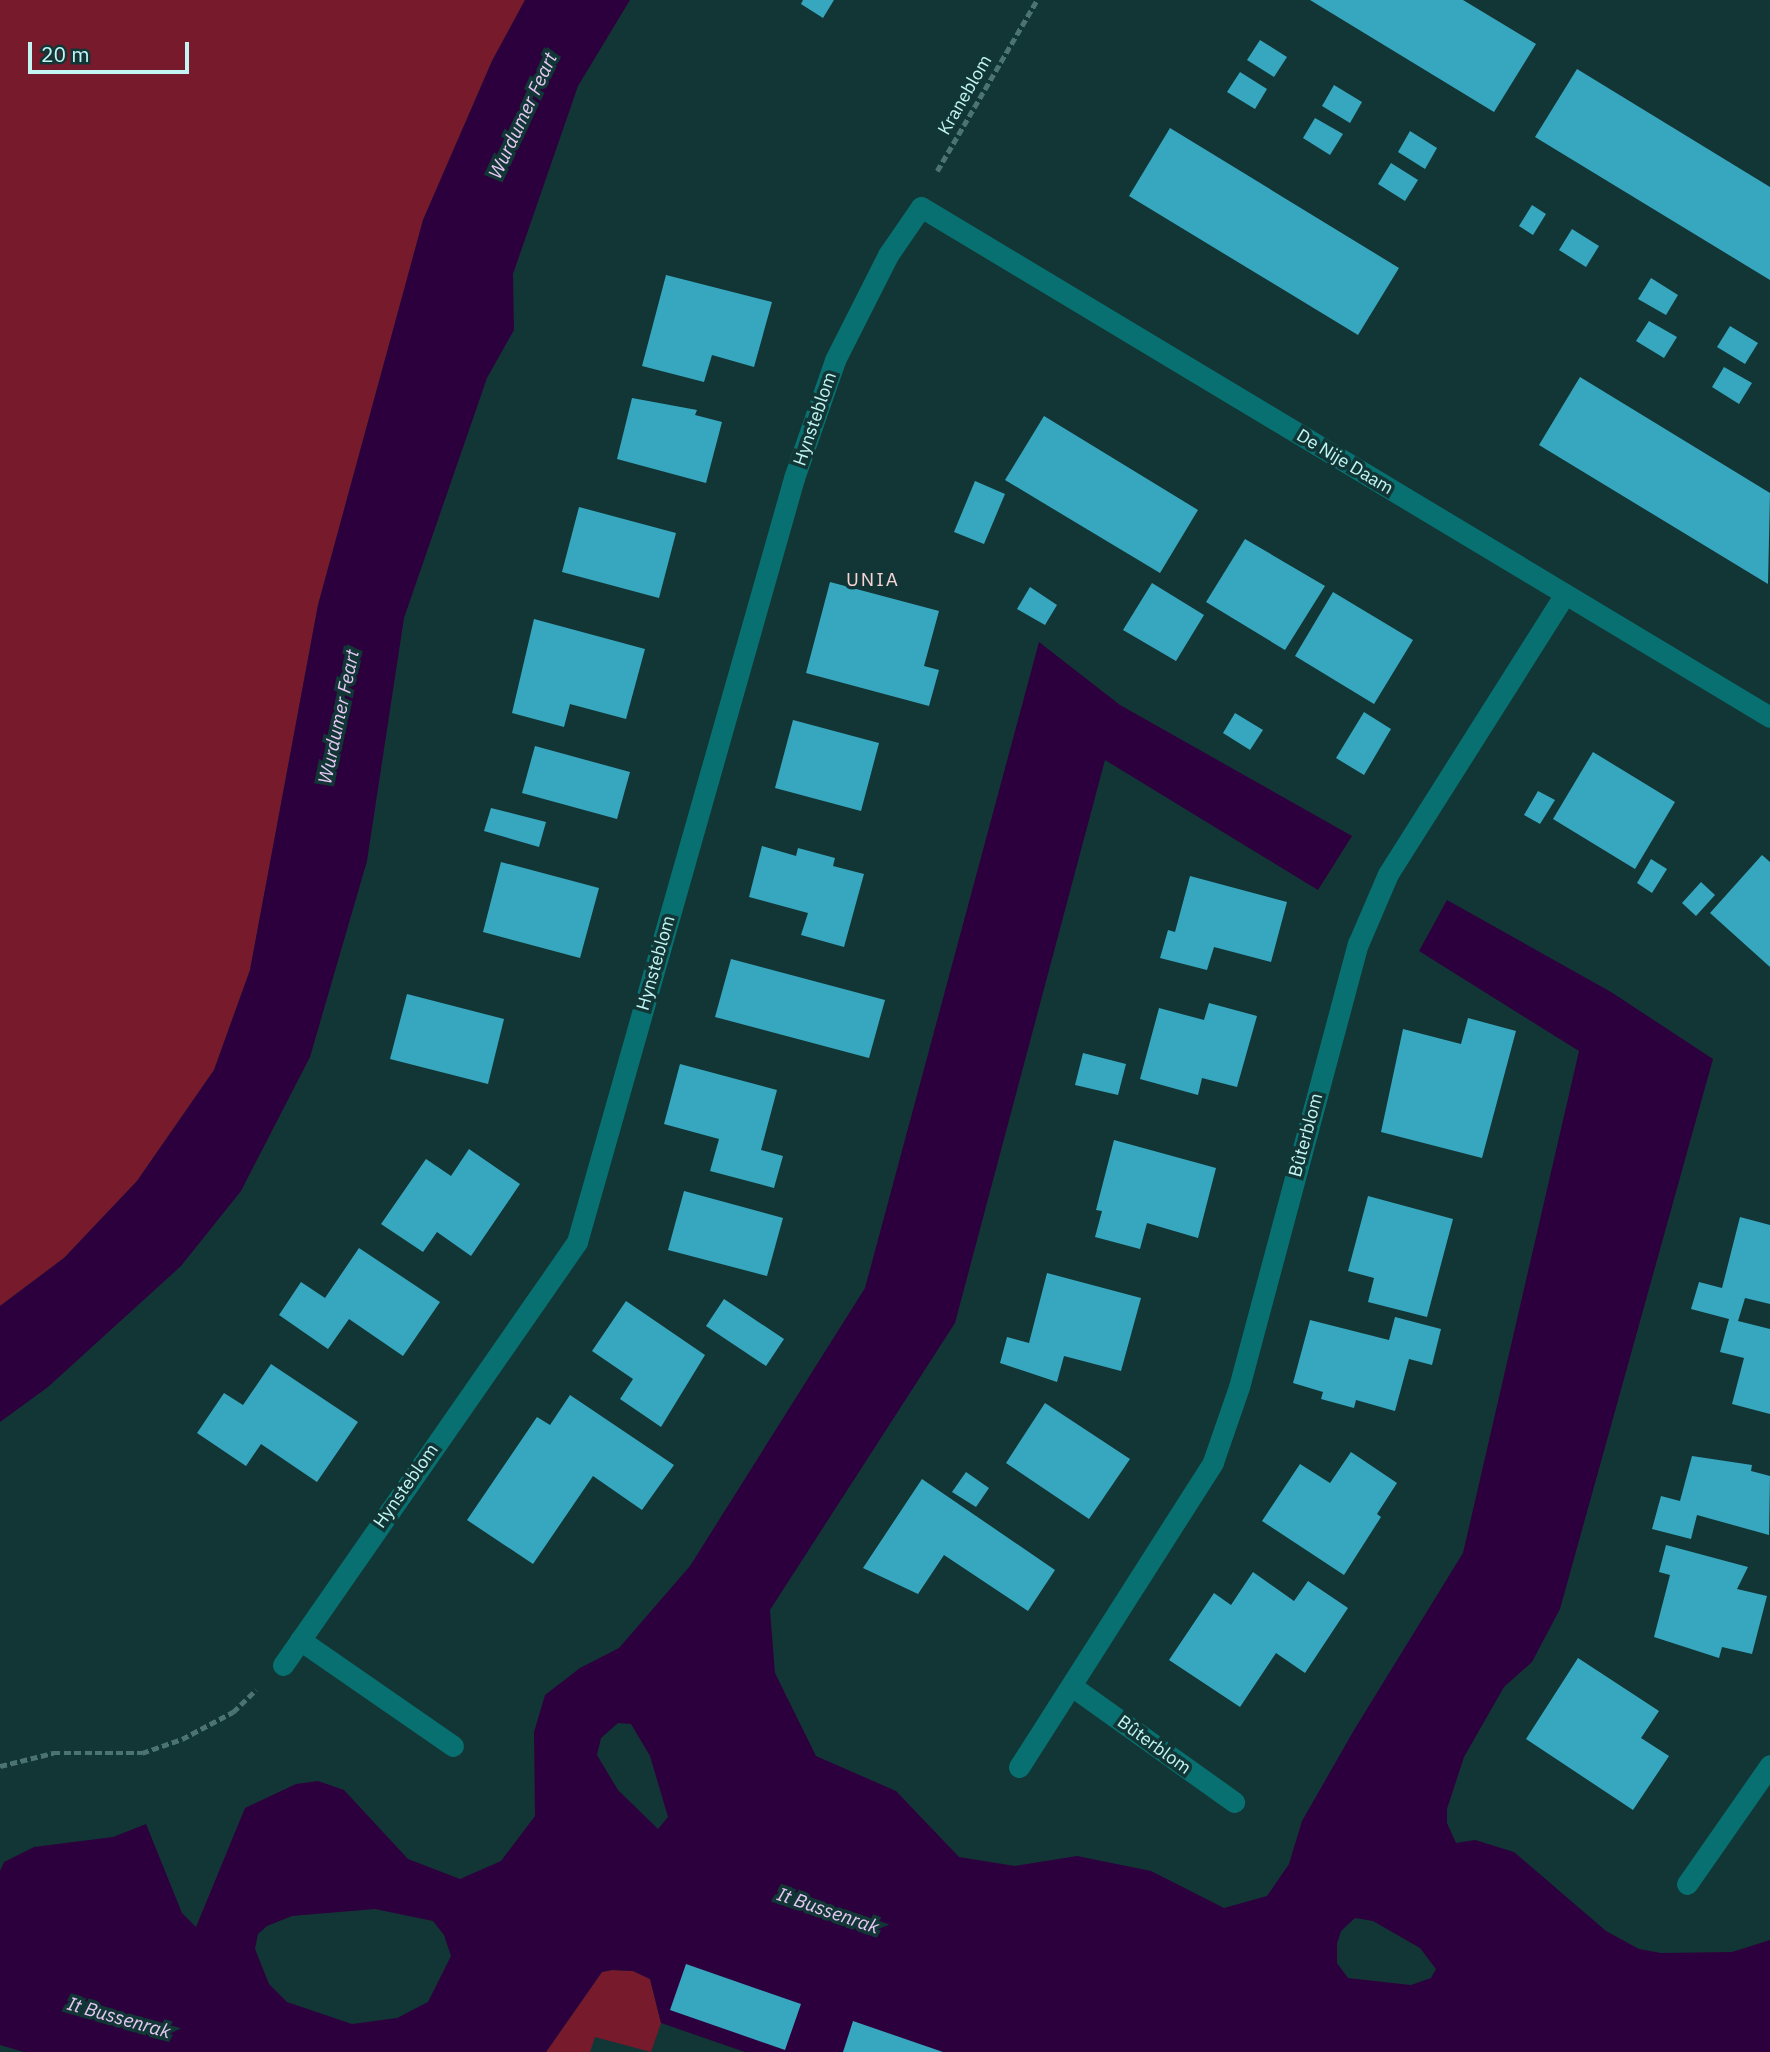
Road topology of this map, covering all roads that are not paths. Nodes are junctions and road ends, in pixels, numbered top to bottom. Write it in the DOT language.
graph roads {
  1 [pos="921,207"];
  2 [pos="1565,594"];
  3 [pos="1770,717"];
  4 [pos="300,1640"];
  5 [pos="283,1665"];
  6 [pos="1073,1687"];
  7 [pos="453,1746"];
  8 [pos="1770,1765"];
  9 [pos="1018,1767"];
  10 [pos="1764,1789"];
  11 [pos="1234,1802"];
  12 [pos="1688,1884"];
  1 -- 2 [label="street, De Nije Daam"];
  1 -- 4 [label="street, Hynsteblom"];
  2 -- 3 [label="street, De Nije Daam"];
  2 -- 6 [label="street, Bûterblom"];
  4 -- 5 [label="street, Hynsteblom"];
  4 -- 7 [label="street"];
  6 -- 9 [label="street, Bûterblom"];
  6 -- 11 [label="street, Bûterblom"];
  8 -- 10 [label="street"];
  10 -- 12 [label="street"];
}
